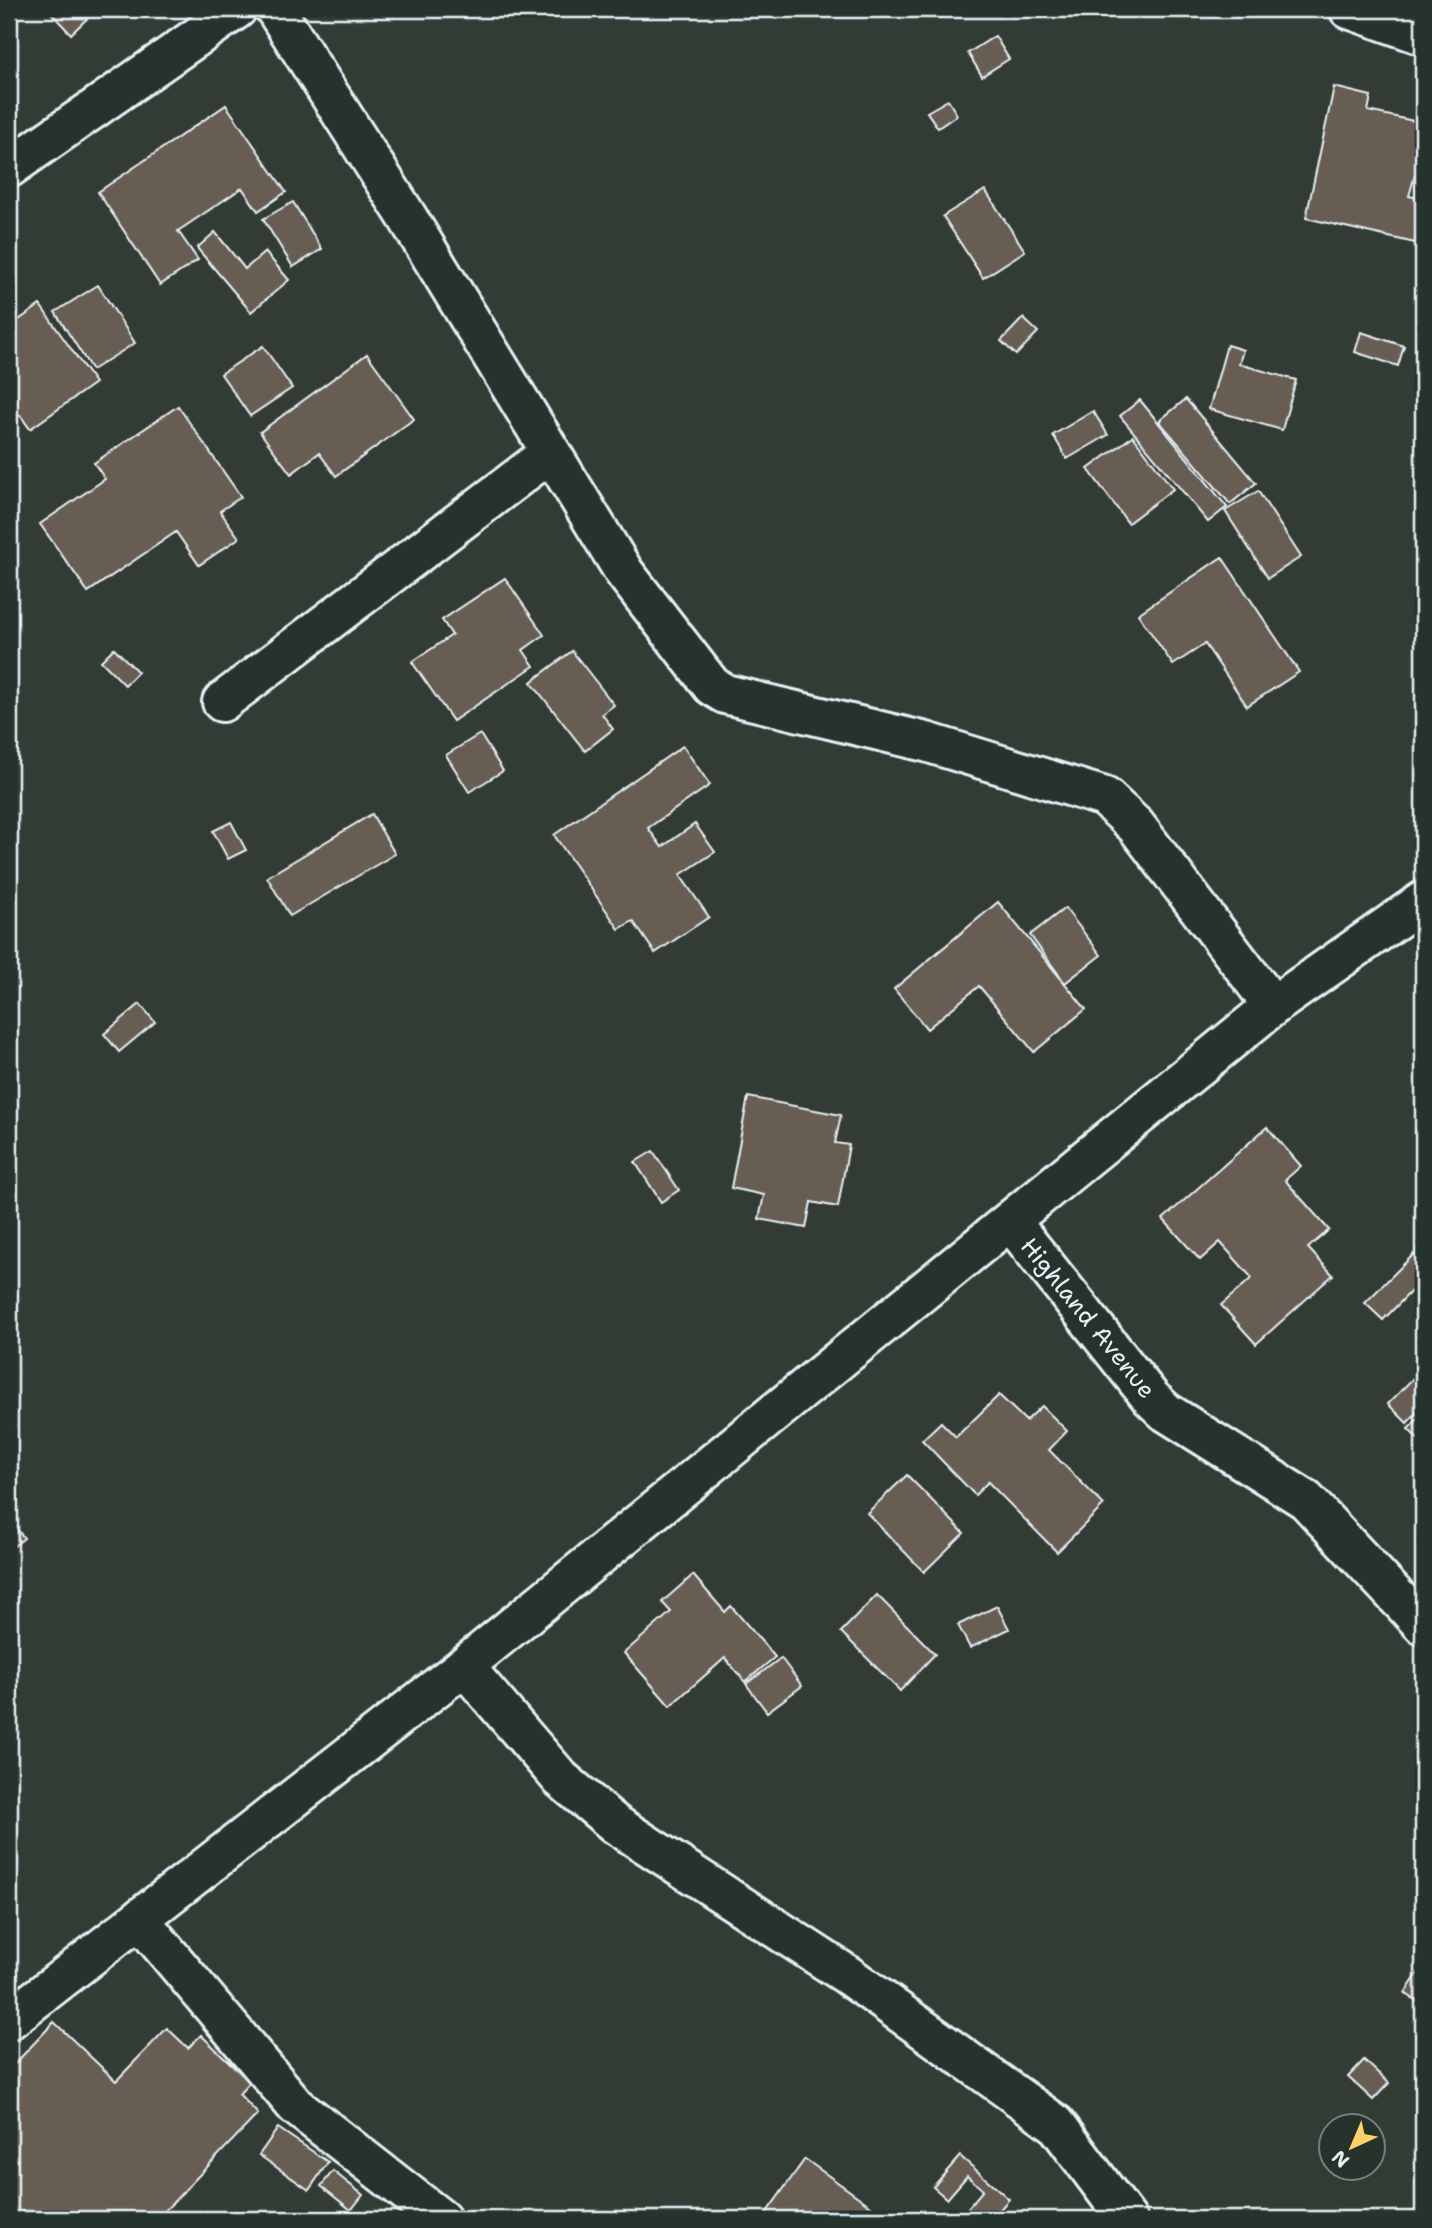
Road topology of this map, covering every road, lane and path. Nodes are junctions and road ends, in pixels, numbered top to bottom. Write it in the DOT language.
graph roads {
  1 [pos="237,9"];
  2 [pos="275,9"];
  3 [pos="1349,9"];
  4 [pos="1423,34"];
  5 [pos="9,168"];
  6 [pos="550,453"];
  7 [pos="222,702"];
  8 [pos="1423,901"];
  9 [pos="1273,1006"];
  10 [pos="1012,1222"];
  11 [pos="1423,1625"];
  12 [pos="464,1666"];
  13 [pos="139,1919"];
  14 [pos="9,2020"];
  15 [pos="441,2219"];
  16 [pos="1127,2219"];
  1 -- 5 [label="street"];
  2 -- 6 [label="street"];
  3 -- 4 [label="street"];
  6 -- 7 [label="street"];
  6 -- 9 [label="street"];
  8 -- 9 [label="street"];
  9 -- 10 [label="street"];
  10 -- 11 [label="street, Highland Avenue"];
  10 -- 12 [label="street"];
  12 -- 13 [label="street"];
  12 -- 16 [label="street"];
  13 -- 14 [label="street"];
  13 -- 15 [label="street"];
}
